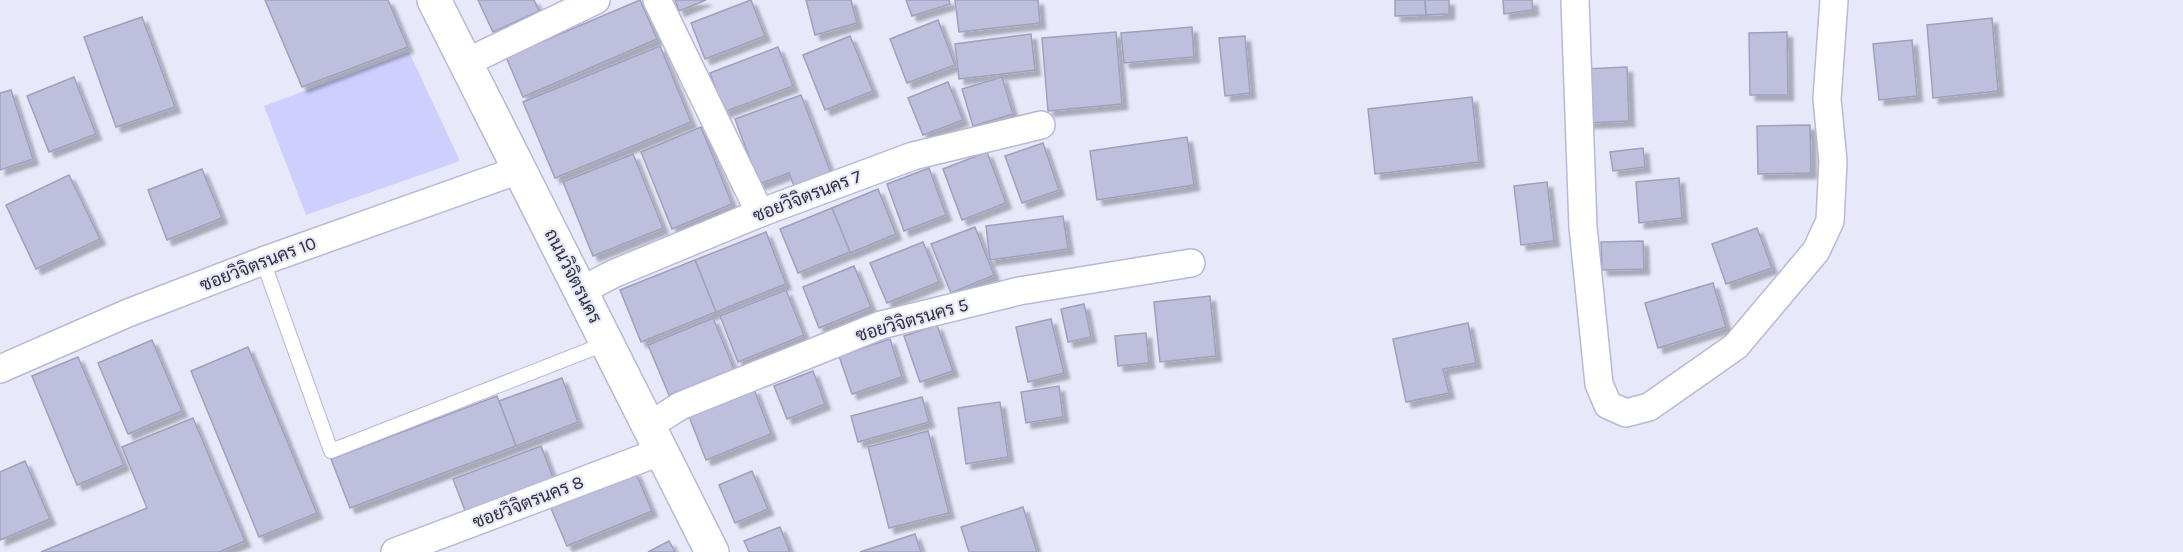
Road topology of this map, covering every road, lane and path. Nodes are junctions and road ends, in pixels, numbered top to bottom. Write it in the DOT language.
graph roads {
  1 [pos="434,0"];
  2 [pos="596,0"];
  3 [pos="657,0"];
  4 [pos="1575,0"];
  5 [pos="1834,0"];
  6 [pos="465,63"];
  7 [pos="1041,125"];
  8 [pos="519,170"];
  9 [pos="760,213"];
  10 [pos="263,261"];
  11 [pos="1191,263"];
  12 [pos="581,291"];
  13 [pos="607,344"];
  14 [pos="0,369"];
  15 [pos="656,439"];
  16 [pos="395,552"];
  17 [pos="712,552"];
  1 -- 6 [label="street, ถนนวิจิตรนคร"];
  2 -- 6 [label="street"];
  3 -- 9 [label="street"];
  4 -- 5 [label="street"];
  6 -- 8 [label="street, ถนนวิจิตรนคร"];
  7 -- 9 [label="street, ซอยวิจิตรนคร 7"];
  8 -- 10 [label="street, ซอยวิจิตรนคร 10"];
  8 -- 12 [label="street, ถนนวิจิตรนคร"];
  9 -- 12 [label="street, ซอยวิจิตรนคร 7"];
  10 -- 13 [label="lane"];
  10 -- 14 [label="street, ซอยวิจิตรนคร 10"];
  11 -- 15 [label="street, ซอยวิจิตรนคร 5"];
  12 -- 13 [label="street, ถนนวิจิตรนคร"];
  13 -- 15 [label="street, ถนนวิจิตรนคร"];
  15 -- 16 [label="street, ซอยวิจิตรนคร 8"];
  15 -- 17 [label="street, ถนนวิจิตรนคร"];
}
